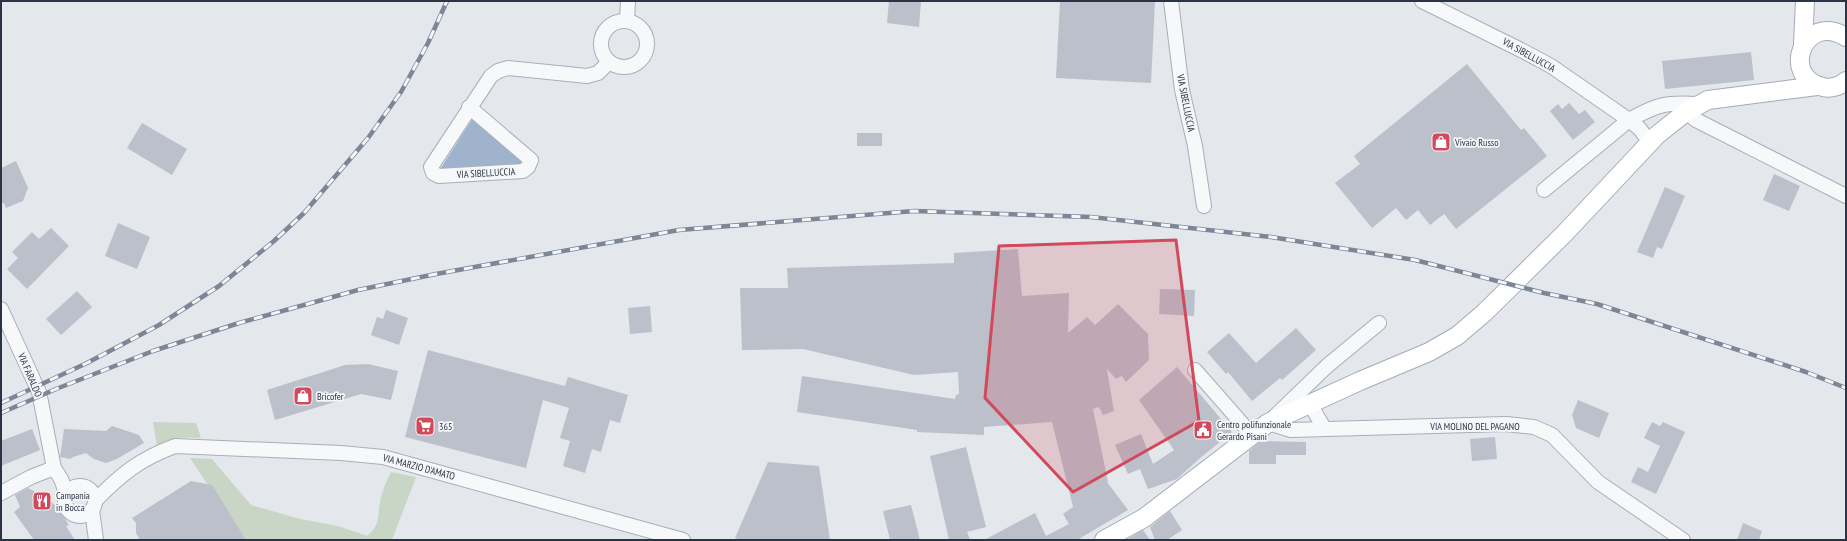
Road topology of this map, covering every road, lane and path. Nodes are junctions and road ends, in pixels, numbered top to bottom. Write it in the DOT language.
graph roads {
  1 [pos="628,1"];
  2 [pos="1171,1"];
  3 [pos="1422,1"];
  4 [pos="1805,2"];
  5 [pos="627,21"];
  6 [pos="1828,30"];
  7 [pos="1846,37"];
  8 [pos="1803,44"];
  9 [pos="609,62"];
  10 [pos="1800,64"];
  11 [pos="1845,82"];
  12 [pos="1817,86"];
  13 [pos="1776,91"];
  14 [pos="469,107"];
  15 [pos="1691,108"];
  16 [pos="1629,120"];
  17 [pos="1650,142"];
  18 [pos="1544,190"];
  19 [pos="1846,196"];
  20 [pos="1204,206"];
  21 [pos="1,309"];
  22 [pos="1379,323"];
  23 [pos="1195,370"];
  24 [pos="1310,404"];
  25 [pos="1268,423"];
  26 [pos="1324,428"];
  27 [pos="1252,435"];
  28 [pos="58,473"];
  29 [pos="1,493"];
  30 [pos="84,496"];
  31 [pos="79,516"];
  32 [pos="95,540"];
  33 [pos="683,540"];
  34 [pos="1104,540"];
  35 [pos="1683,540"];
  1 -- 5 [label="street"];
  2 -- 20 [label="street, VIA SIBELLUCCIA"];
  3 -- 16 [label="street, VIA SIBELLUCCIA"];
  4 -- 6 [label="main road"];
  4 -- 8 [label="main road"];
  5 -- 9 [label="street"];
  5 -- 9 [label="street"];
  6 -- 7 [label="main road"];
  6 -- 8 [label="main road"];
  8 -- 10 [label="main road"];
  9 -- 14 [label="street, VIA SIBELLUCCIA"];
  10 -- 12 [label="main road"];
  10 -- 13 [label="main road"];
  11 -- 12 [label="main road"];
  12 -- 13 [label="main road"];
  13 -- 15 [label="main road"];
  14 -- 14 [label="street, VIA SIBELLUCCIA"];
  15 -- 16 [label="street"];
  15 -- 17 [label="main road"];
  15 -- 19 [label="street"];
  16 -- 17 [label="street, VIA SIBELLUCCIA"];
  16 -- 18 [label="street"];
  17 -- 24 [label="main road"];
  21 -- 28 [label="street, VIA FARALDO"];
  22 -- 25 [label="street"];
  23 -- 27 [label="street"];
  24 -- 25 [label="main road"];
  24 -- 26 [label="street"];
  25 -- 26 [label="street, VIA MOLINO DEL PAGANO"];
  25 -- 27 [label="main road"];
  26 -- 35 [label="street, VIA MOLINO DEL PAGANO"];
  27 -- 34 [label="main road"];
  28 -- 29 [label="street"];
  28 -- 30 [label="street, VIA FARALDO"];
  30 -- 31 [label="street"];
  30 -- 31 [label="street"];
  30 -- 32 [label="street"];
  30 -- 33 [label="street, VIA MARZIO D'AMATO"];
  31 -- 32 [label="street"];
}
